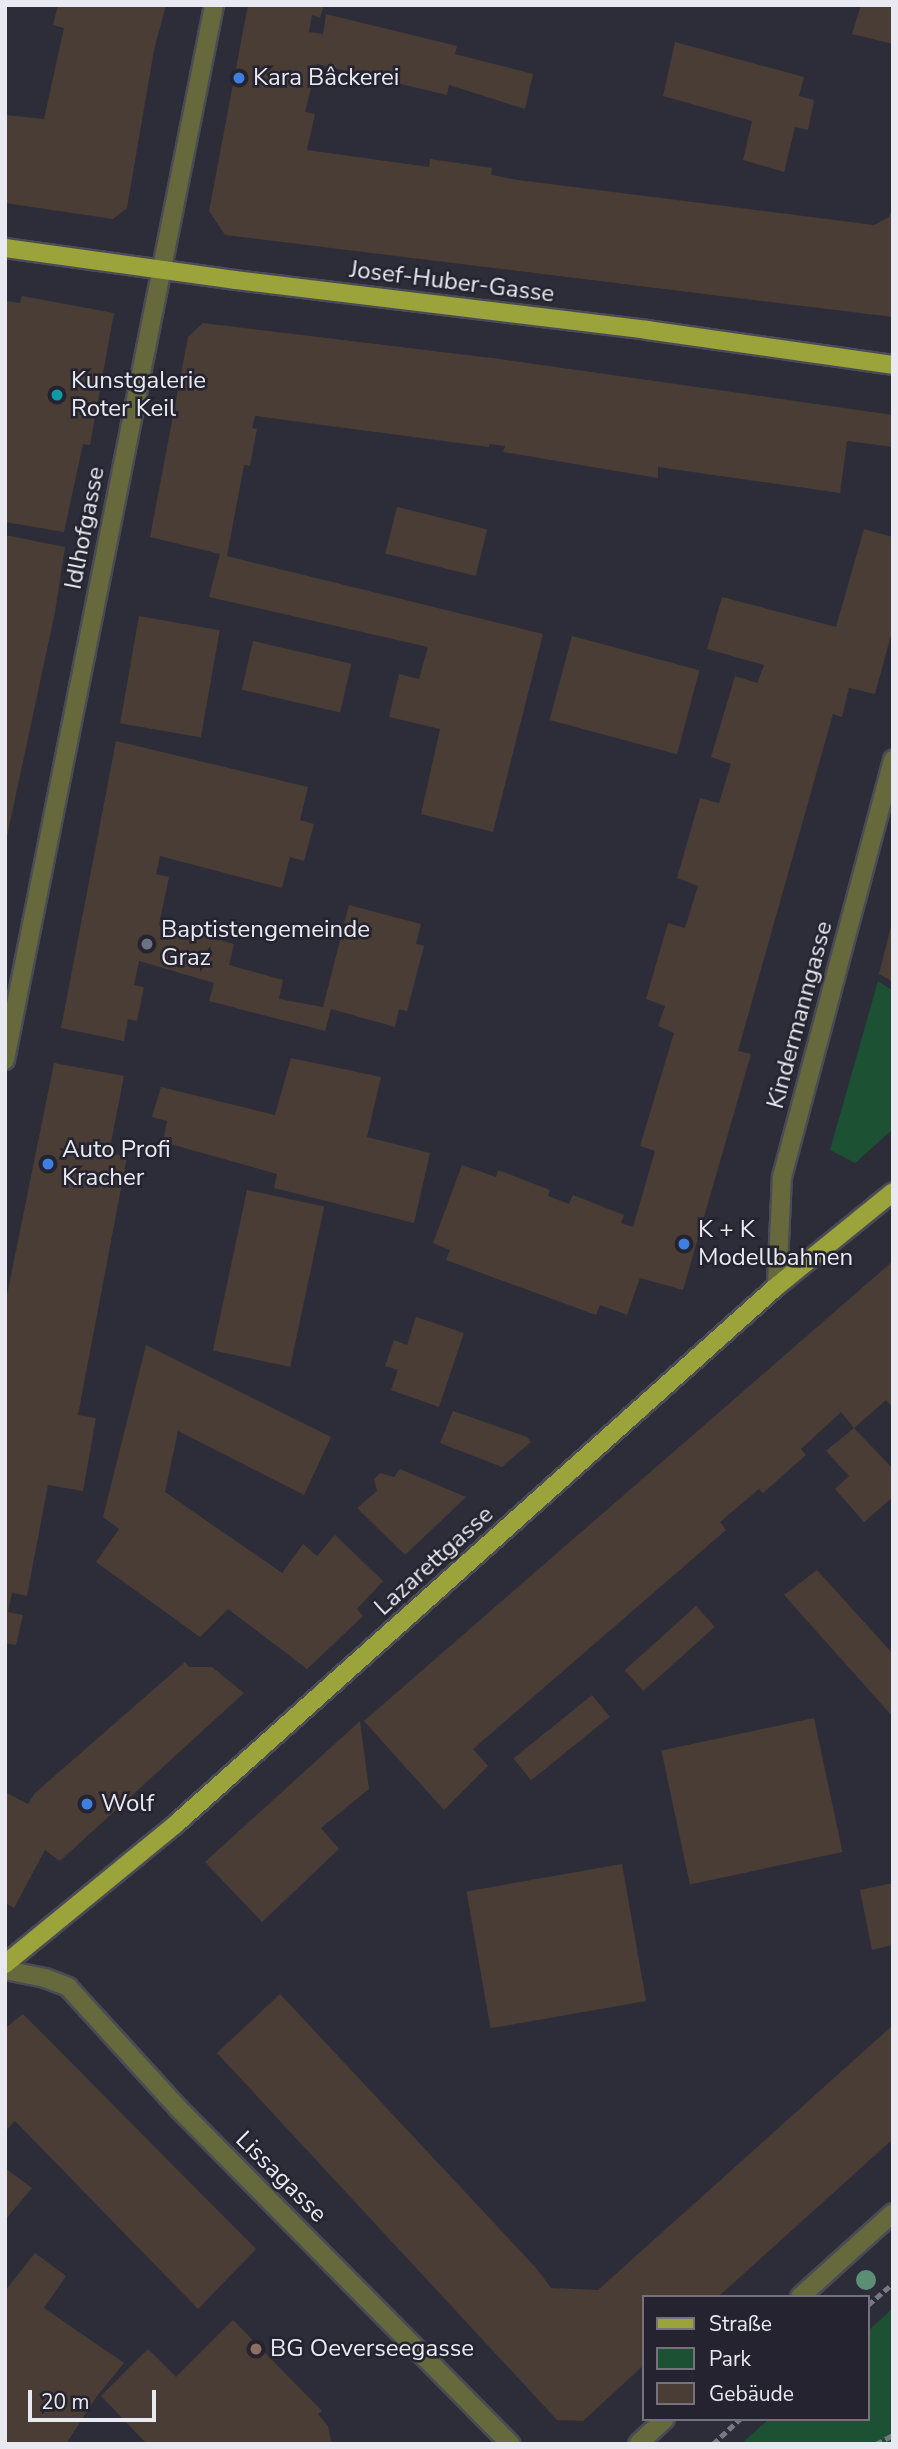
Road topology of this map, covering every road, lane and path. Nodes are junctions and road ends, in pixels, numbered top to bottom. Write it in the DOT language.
graph roads {
  1 [pos="214,5"];
  2 [pos="5,248"];
  3 [pos="162,268"];
  4 [pos="893,365"];
  5 [pos="893,760"];
  6 [pos="5,1060"];
  7 [pos="893,1192"];
  8 [pos="777,1286"];
  9 [pos="5,1964"];
  10 [pos="5,1970"];
  11 [pos="893,2213"];
  12 [pos="893,2283"];
  13 [pos="802,2295"];
  14 [pos="870,2303"];
  15 [pos="663,2421"];
  16 [pos="738,2421"];
  17 [pos="891,2436"];
  18 [pos="511,2444"];
  19 [pos="638,2444"];
  20 [pos="713,2444"];
  21 [pos="876,2444"];
  1 -- 3 [label="street, Idlhofgasse"];
  2 -- 3 [label="main road, Josef-Huber-Gasse"];
  3 -- 4 [label="main road, Josef-Huber-Gasse"];
  3 -- 6 [label="street, Idlhofgasse"];
  5 -- 8 [label="street, Kindermanngasse"];
  7 -- 8 [label="main road, Lazarettgasse"];
  8 -- 9 [label="main road, Lazarettgasse"];
  10 -- 18 [label="street, Lissagasse"];
  11 -- 13 [label="street"];
  12 -- 14 [label="path"];
  15 -- 19 [label="street"];
  16 -- 20 [label="path"];
  17 -- 21 [label="path"];
}
